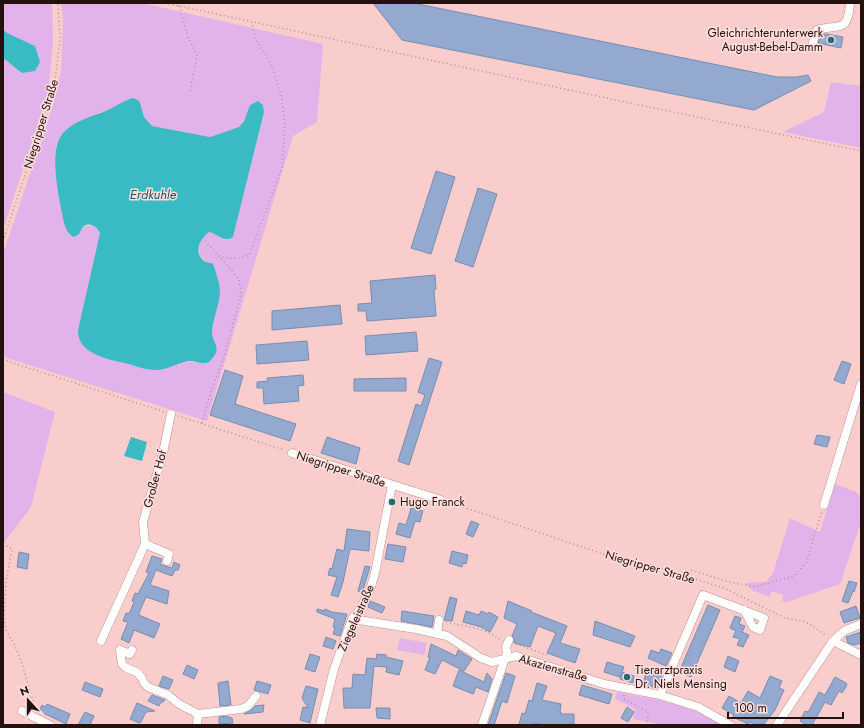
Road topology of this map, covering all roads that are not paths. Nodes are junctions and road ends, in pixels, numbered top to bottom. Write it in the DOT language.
graph roads {
  1 [pos="850,3"];
  2 [pos="813,42"];
  3 [pos="861,384"];
  4 [pos="171,414"];
  5 [pos="292,453"];
  6 [pos="392,486"];
  7 [pos="441,500"];
  8 [pos="824,505"];
  9 [pos="145,544"];
  10 [pos="167,560"];
  11 [pos="744,610"];
  12 [pos="352,619"];
  13 [pos="439,621"];
  14 [pos="861,624"];
  15 [pos="437,634"];
  16 [pos="101,640"];
  17 [pos="508,641"];
  18 [pos="833,641"];
  19 [pos="132,650"];
  20 [pos="861,655"];
  21 [pos="505,658"];
  22 [pos="660,695"];
  23 [pos="256,696"];
  24 [pos="22,710"];
  25 [pos="198,714"];
  26 [pos="50,725"];
  27 [pos="197,725"];
  28 [pos="320,725"];
  29 [pos="482,725"];
  30 [pos="730,725"];
  31 [pos="777,725"];
  1 -- 2 [label="street"];
  3 -- 8 [label="street"];
  4 -- 9 [label="street, Großer Hof"];
  5 -- 6 [label="street, Niegripper Straße"];
  6 -- 7 [label="street, Niegripper Straße"];
  6 -- 12 [label="street, Ziegeleistraße"];
  9 -- 10 [label="street"];
  9 -- 16 [label="street, Großer Hof"];
  11 -- 22 [label="street"];
  12 -- 15 [label="street, Akazienstraße"];
  12 -- 28 [label="street, Ziegeleistraße"];
  13 -- 15 [label="street"];
  14 -- 18 [label="street"];
  15 -- 21 [label="street, Akazienstraße"];
  17 -- 21 [label="street"];
  18 -- 20 [label="street"];
  18 -- 31 [label="street"];
  19 -- 25 [label="street"];
  21 -- 22 [label="street, Akazienstraße"];
  21 -- 29 [label="street"];
  22 -- 30 [label="street, Akazienstraße"];
  23 -- 25 [label="street"];
  24 -- 26 [label="street"];
  25 -- 27 [label="street"];
}
